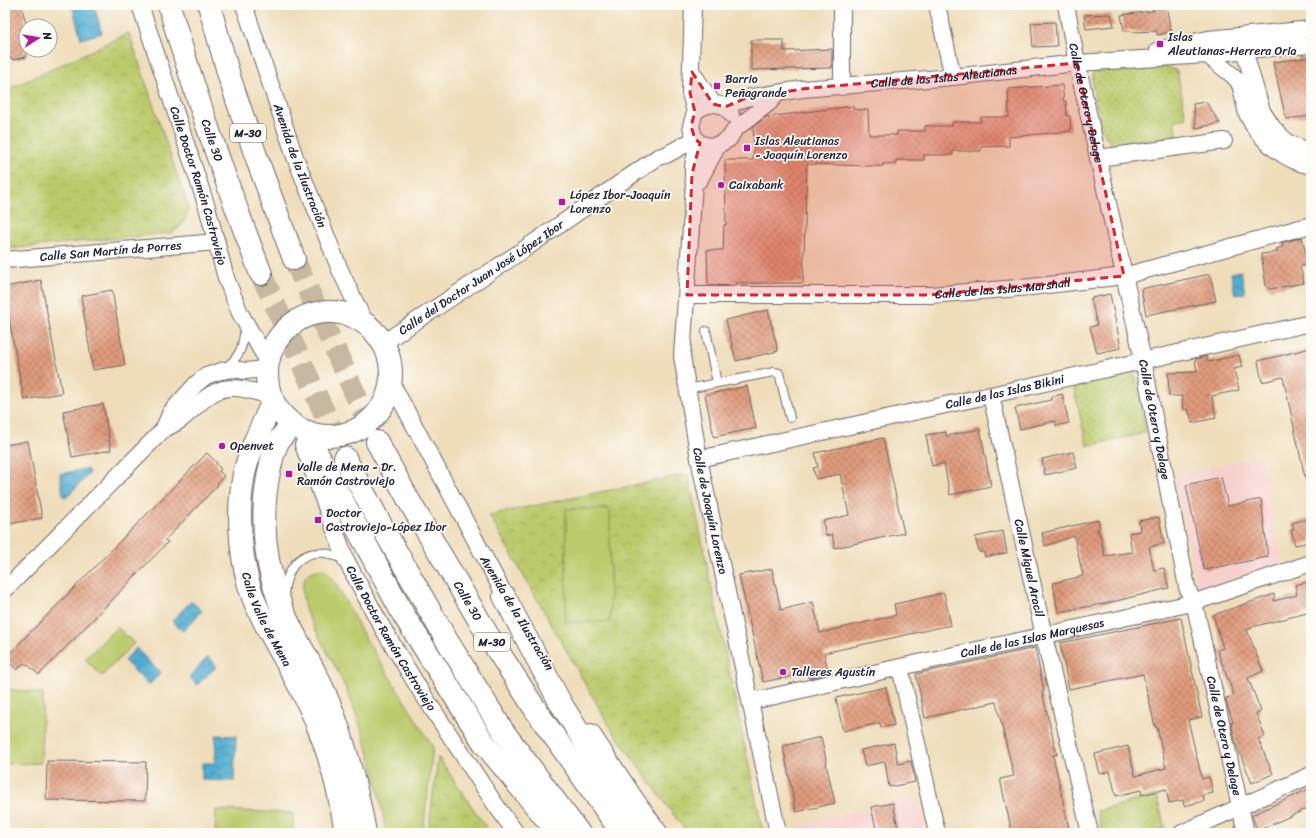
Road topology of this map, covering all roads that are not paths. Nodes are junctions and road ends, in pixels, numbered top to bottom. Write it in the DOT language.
graph roads {
  1 [pos="140,5"];
  2 [pos="169,5"];
  3 [pos="209,5"];
  4 [pos="244,5"];
  5 [pos="693,5"];
  6 [pos="842,5"];
  7 [pos="937,5"];
  8 [pos="1066,5"];
  9 [pos="1304,30"];
  10 [pos="1311,45"];
  11 [pos="1235,46"];
  12 [pos="1267,48"];
  13 [pos="1207,55"];
  14 [pos="1111,61"];
  15 [pos="1077,63"];
  16 [pos="692,72"];
  17 [pos="953,77"];
  18 [pos="1245,79"];
  19 [pos="842,87"];
  20 [pos="776,94"];
  21 [pos="719,106"];
  22 [pos="735,129"];
  23 [pos="696,130"];
  24 [pos="1224,141"];
  25 [pos="718,145"];
  26 [pos="1311,152"];
  27 [pos="1098,158"];
  28 [pos="1311,166"];
  29 [pos="694,184"];
  30 [pos="1310,229"];
  31 [pos="217,242"];
  32 [pos="294,259"];
  33 [pos="5,260"];
  34 [pos="261,274"];
  35 [pos="1124,276"];
  36 [pos="687,295"];
  37 [pos="245,321"];
  38 [pos="365,323"];
  39 [pos="1311,323"];
  40 [pos="706,331"];
  41 [pos="383,342"];
  42 [pos="1143,360"];
  43 [pos="268,364"];
  44 [pos="221,371"];
  45 [pos="391,382"];
  46 [pos="717,383"];
  47 [pos="687,389"];
  48 [pos="991,395"];
  49 [pos="272,399"];
  50 [pos="790,418"];
  51 [pos="299,428"];
  52 [pos="163,430"];
  53 [pos="377,442"];
  54 [pos="344,458"];
  55 [pos="699,459"];
  56 [pos="346,560"];
  57 [pos="1311,563"];
  58 [pos="5,590"];
  59 [pos="504,596"];
  60 [pos="1192,603"];
  61 [pos="287,620"];
  62 [pos="1044,636"];
  63 [pos="900,666"];
  64 [pos="750,700"];
  65 [pos="1311,775"];
  66 [pos="1240,807"];
  67 [pos="346,833"];
  68 [pos="365,833"];
  69 [pos="516,833"];
  70 [pos="558,833"];
  71 [pos="578,833"];
  72 [pos="622,833"];
  73 [pos="641,833"];
  74 [pos="660,833"];
  75 [pos="778,833"];
  76 [pos="937,833"];
  77 [pos="1090,833"];
  78 [pos="1182,833"];
  79 [pos="1246,833"];
  1 -- 31 [label="street, Calle Doctor Ramón Castroviejo"];
  2 -- 34 [label="main road, Calle 30 / M-30"];
  3 -- 32 [label="main road, M-30"];
  4 -- 38 [label="street, Avenida de la Ilustración"];
  5 -- 16 [label="street"];
  6 -- 19 [label="street"];
  7 -- 17 [label="street"];
  8 -- 15 [label="street, Calle de Otero y Delage"];
  9 -- 11 [label="street"];
  10 -- 12 [label="street, Calle de las Islas Aleutianas"];
  11 -- 12 [label="street, Calle de las Islas Aleutianas"];
  11 -- 13 [label="street, Calle de las Islas Aleutianas"];
  11 -- 14 [label="street, Calle de las Islas Aleutianas"];
  11 -- 18 [label="street"];
  12 -- 18 [label="street"];
  13 -- 14 [label="street, Calle de las Islas Aleutianas"];
  13 -- 18 [label="street"];
  14 -- 15 [label="street, Calle de las Islas Aleutianas"];
  15 -- 17 [label="street, Calle de las Islas Aleutianas"];
  15 -- 27 [label="street, Calle de Otero y Delage"];
  16 -- 21 [label="street"];
  16 -- 23 [label="street"];
  17 -- 19 [label="street, Calle de las Islas Aleutianas"];
  18 -- 26 [label="street"];
  18 -- 28 [label="street"];
  19 -- 20 [label="street, Calle de las Islas Aleutianas"];
  20 -- 21 [label="street, Calle de las Islas Aleutianas"];
  20 -- 22 [label="street"];
  21 -- 22 [label="street"];
  21 -- 23 [label="street, Calle de las Islas Aleutianas"];
  22 -- 25 [label="street"];
  23 -- 25 [label="street"];
  23 -- 29 [label="street, Calle de Joaquín Lorenzo"];
  23 -- 41 [label="street, Calle del Doctor Juan José López Ibor"];
  24 -- 27 [label="street"];
  25 -- 29 [label="street"];
  27 -- 35 [label="street, Calle de Otero y Delage"];
  29 -- 36 [label="street, Calle de Joaquín Lorenzo"];
  30 -- 35 [label="street, Calle de las Islas Marshall"];
  31 -- 33 [label="street, Calle San Martín de Porres"];
  31 -- 37 [label="street, Calle Doctor Ramón Castroviejo"];
  35 -- 36 [label="street, Calle de las Islas Marshall"];
  35 -- 42 [label="street, Calle de Otero y Delage"];
  36 -- 47 [label="street, Calle de Joaquín Lorenzo"];
  37 -- 43 [label="street, Calle Doctor Ramón Castroviejo"];
  37 -- 44 [label="lane"];
  38 -- 41 [label="main road"];
  38 -- 43 [label="main road"];
  39 -- 42 [label="street, Calle de las Islas Bikini"];
  40 -- 46 [label="lane"];
  41 -- 45 [label="main road"];
  42 -- 48 [label="street, Calle de las Islas Bikini"];
  42 -- 60 [label="street, Calle de Otero y Delage"];
  43 -- 44 [label="street"];
  43 -- 49 [label="main road"];
  44 -- 52 [label="street"];
  45 -- 51 [label="main road"];
  45 -- 59 [label="street, Avenida de la Ilustración"];
  46 -- 47 [label="lane"];
  46 -- 50 [label="lane"];
  47 -- 55 [label="street, Calle de Joaquín Lorenzo"];
  48 -- 55 [label="street, Calle de las Islas Bikini"];
  48 -- 62 [label="street, Calle Miguel Aracil"];
  49 -- 51 [label="main road"];
  49 -- 52 [label="street"];
  49 -- 67 [label="main road, Calle Valle de Mena"];
  51 -- 56 [label="street, Calle Doctor Ramón Castroviejo"];
  51 -- 61 [label="main road, Calle Valle de Mena"];
  51 -- 70 [label="main road"];
  52 -- 58 [label="street"];
  53 -- 72 [label="main road, Calle 30 / M-30"];
  54 -- 71 [label="main road, M-30"];
  55 -- 64 [label="street, Calle de Joaquín Lorenzo"];
  56 -- 61 [label="lane"];
  56 -- 69 [label="street, Calle Doctor Ramón Castroviejo"];
  57 -- 60 [label="street, Calle de las Islas Marquesas"];
  59 -- 73 [label="main road"];
  59 -- 74 [label="street, Avenida de la Ilustración"];
  60 -- 62 [label="street, Calle de las Islas Marquesas"];
  60 -- 66 [label="street, Calle de Otero y Delage"];
  61 -- 68 [label="main road, Calle Valle de Mena"];
  62 -- 63 [label="street, Calle de las Islas Marquesas"];
  62 -- 77 [label="street, Calle Miguel Aracil"];
  63 -- 64 [label="street, Calle de las Islas Marquesas"];
  63 -- 76 [label="street"];
  64 -- 75 [label="street, Calle de Joaquín Lorenzo"];
  65 -- 66 [label="street"];
  66 -- 78 [label="street"];
  66 -- 79 [label="street, Calle de Otero y Delage"];
}
